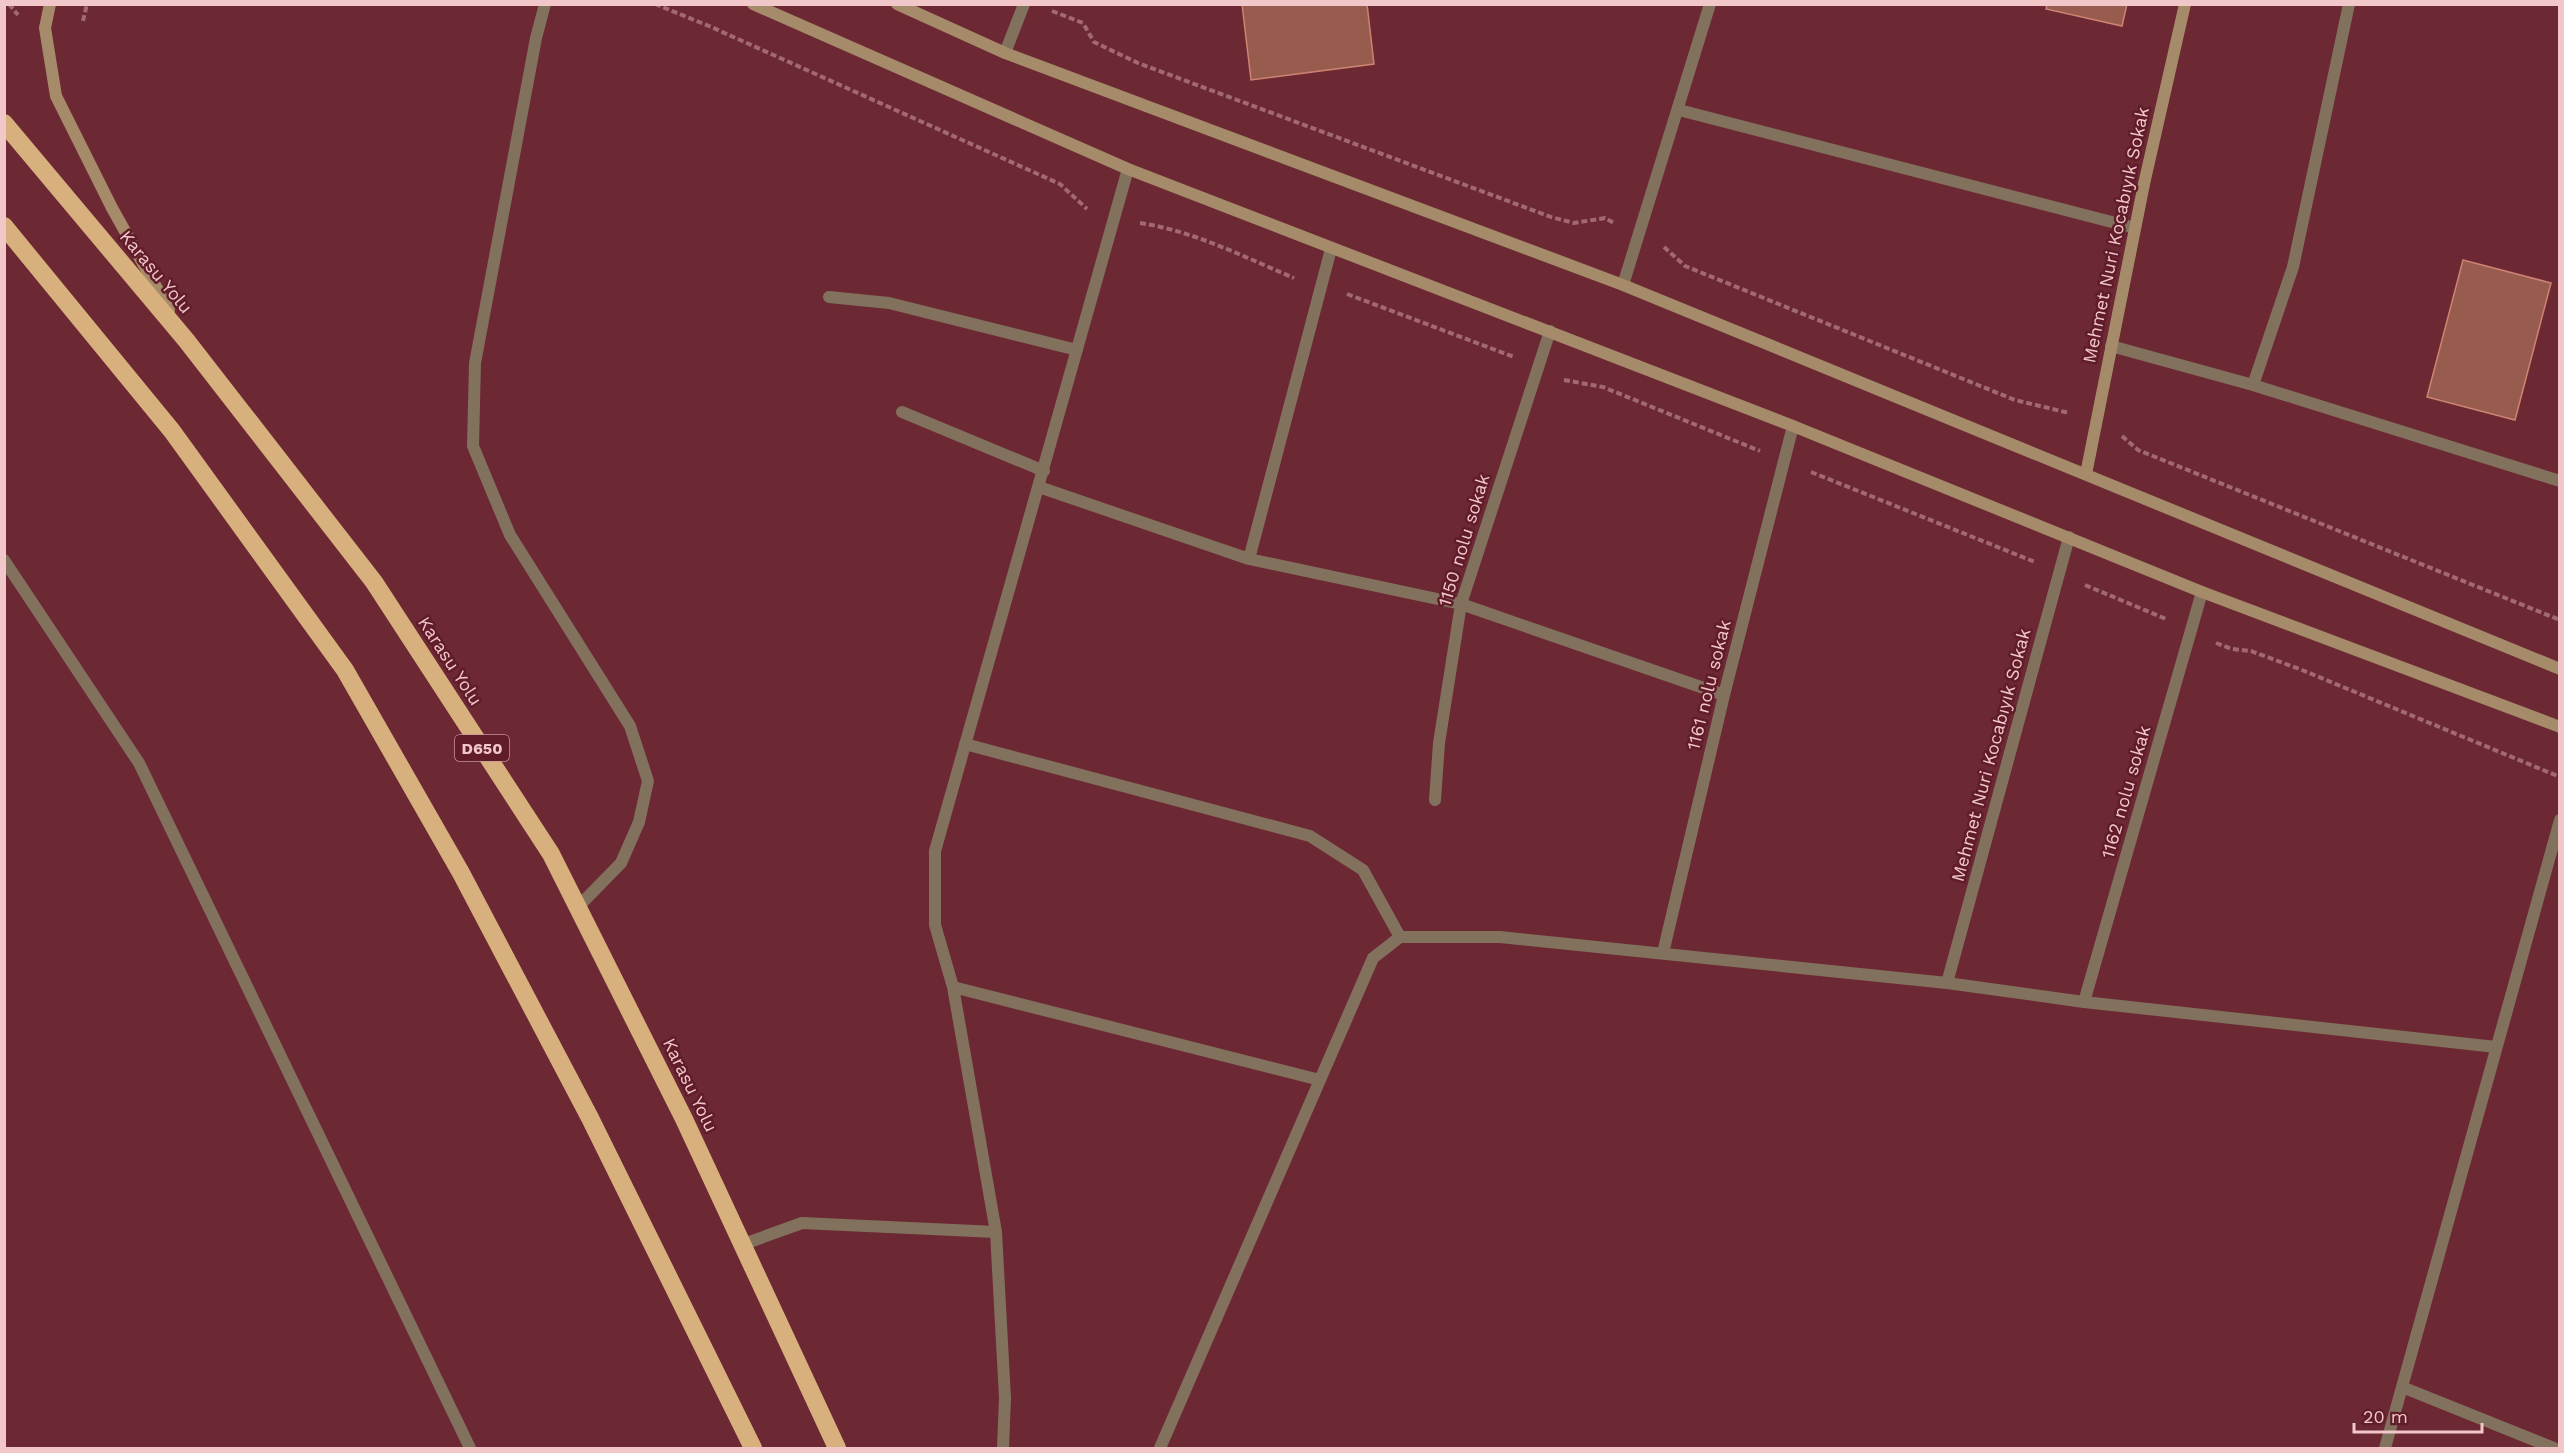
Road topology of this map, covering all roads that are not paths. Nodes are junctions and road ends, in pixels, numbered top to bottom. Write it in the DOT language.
graph roads {
  1 [pos="50,4"];
  2 [pos="545,4"];
  3 [pos="753,4"];
  4 [pos="897,4"];
  5 [pos="1024,4"];
  6 [pos="1710,4"];
  7 [pos="2185,4"];
  8 [pos="2349,4"];
  9 [pos="1005,53"];
  10 [pos="1679,110"];
  11 [pos="4,123"];
  12 [pos="1128,169"];
  13 [pos="4,226"];
  14 [pos="2135,228"];
  15 [pos="1331,249"];
  16 [pos="1623,285"];
  17 [pos="829,297"];
  18 [pos="1550,331"];
  19 [pos="186,340"];
  20 [pos="2111,346"];
  21 [pos="1077,350"];
  22 [pos="2253,385"];
  23 [pos="902,411"];
  24 [pos="1793,426"];
  25 [pos="1044,471"];
  26 [pos="2086,474"];
  27 [pos="2558,477"];
  28 [pos="1039,487"];
  29 [pos="2069,537"];
  30 [pos="1249,559"];
  31 [pos="4,560"];
  32 [pos="2202,592"];
  33 [pos="1461,604"];
  34 [pos="2559,669"];
  35 [pos="1724,695"];
  36 [pos="2559,727"];
  37 [pos="965,744"];
  38 [pos="1435,800"];
  39 [pos="2559,820"];
  40 [pos="578,907"];
  41 [pos="1400,938"];
  42 [pos="1663,953"];
  43 [pos="1947,983"];
  44 [pos="953,987"];
  45 [pos="2084,1002"];
  46 [pos="2496,1047"];
  47 [pos="1320,1080"];
  48 [pos="996,1232"];
  49 [pos="744,1244"];
  50 [pos="2402,1387"];
  51 [pos="470,1449"];
  52 [pos="753,1449"];
  53 [pos="837,1449"];
  54 [pos="1003,1449"];
  55 [pos="1160,1449"];
  56 [pos="2385,1449"];
  57 [pos="2554,1449"];
  1 -- 19 [label="main road"];
  2 -- 40 [label="street"];
  3 -- 12 [label="main road"];
  4 -- 9 [label="main road"];
  5 -- 9 [label="street"];
  6 -- 10 [label="street"];
  7 -- 14 [label="main road, Mehmet Nuri Kocabıyık Sokak"];
  8 -- 22 [label="street"];
  9 -- 16 [label="main road"];
  10 -- 14 [label="street"];
  10 -- 16 [label="street"];
  11 -- 19 [label="highway, Karasu Yolu / D650"];
  12 -- 15 [label="main road"];
  12 -- 21 [label="street"];
  13 -- 52 [label="highway"];
  14 -- 20 [label="main road, Mehmet Nuri Kocabıyık Sokak"];
  15 -- 18 [label="main road"];
  15 -- 30 [label="street"];
  16 -- 26 [label="main road"];
  17 -- 21 [label="street"];
  18 -- 24 [label="main road"];
  18 -- 33 [label="street, 1150 nolu sokak"];
  19 -- 40 [label="highway, Karasu Yolu / D650"];
  20 -- 22 [label="street"];
  20 -- 26 [label="main road, Mehmet Nuri Kocabıyık Sokak"];
  21 -- 25 [label="street"];
  22 -- 27 [label="street"];
  23 -- 25 [label="street"];
  24 -- 29 [label="main road"];
  24 -- 35 [label="street, 1161 nolu sokak"];
  25 -- 28 [label="street"];
  26 -- 34 [label="main road"];
  28 -- 30 [label="street"];
  28 -- 37 [label="street"];
  29 -- 32 [label="main road"];
  29 -- 43 [label="street, Mehmet Nuri Kocabıyık Sokak"];
  30 -- 33 [label="street"];
  31 -- 51 [label="street"];
  32 -- 36 [label="main road"];
  32 -- 45 [label="street, 1162 nolu sokak"];
  33 -- 35 [label="street"];
  33 -- 38 [label="street, 1150 nolu sokak"];
  35 -- 42 [label="street, 1161 nolu sokak"];
  37 -- 41 [label="street"];
  37 -- 44 [label="street"];
  39 -- 46 [label="street"];
  40 -- 49 [label="highway, Karasu Yolu / D650"];
  41 -- 42 [label="street"];
  41 -- 47 [label="street"];
  42 -- 43 [label="street"];
  43 -- 45 [label="street"];
  44 -- 47 [label="street"];
  44 -- 48 [label="street"];
  45 -- 46 [label="street"];
  46 -- 50 [label="street"];
  47 -- 55 [label="street"];
  48 -- 49 [label="street"];
  48 -- 54 [label="street"];
  49 -- 53 [label="highway, Karasu Yolu / D650"];
  50 -- 56 [label="street"];
  50 -- 57 [label="street"];
}
